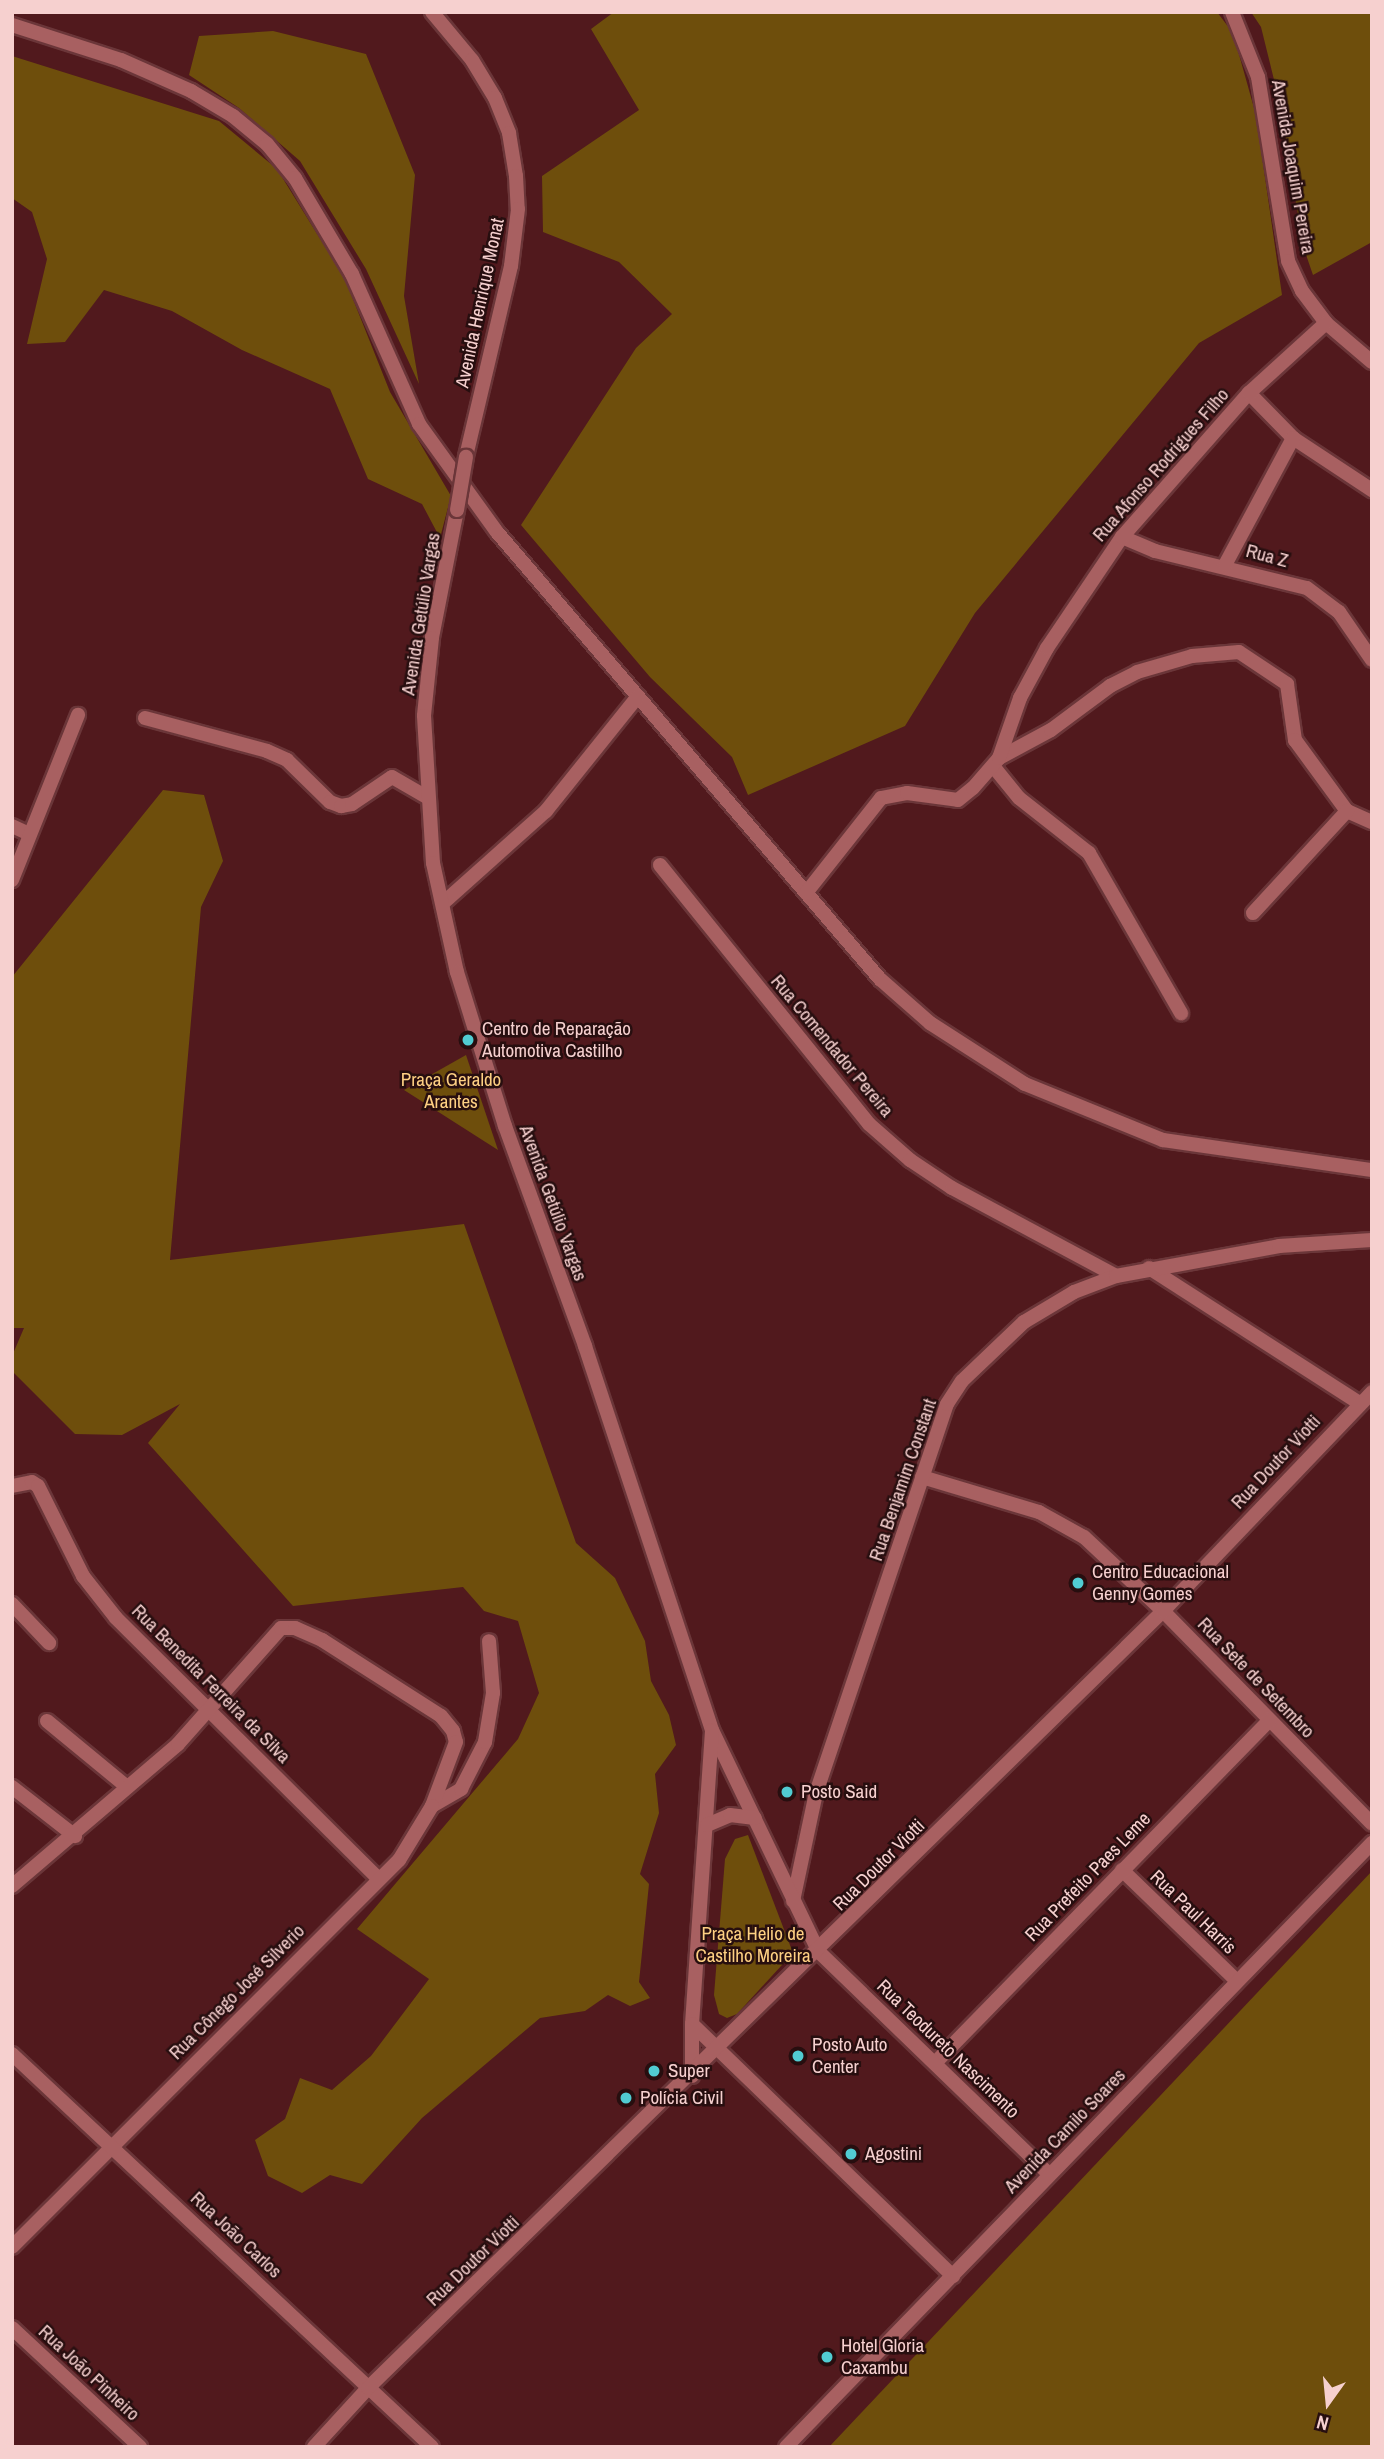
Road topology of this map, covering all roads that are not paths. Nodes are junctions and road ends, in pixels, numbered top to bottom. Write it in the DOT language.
graph roads {
  1 [pos="432,12"];
  2 [pos="1232,12"];
  3 [pos="12,25"];
  4 [pos="1326,323"];
  5 [pos="1372,362"];
  6 [pos="1249,393"];
  7 [pos="1293,438"];
  8 [pos="1372,490"];
  9 [pos="457,510"];
  10 [pos="1122,537"];
  11 [pos="1226,565"];
  12 [pos="1372,660"];
  13 [pos="638,695"];
  14 [pos="78,715"];
  15 [pos="145,718"];
  16 [pos="996,762"];
  17 [pos="426,797"];
  18 [pos="1347,811"];
  19 [pos="1372,822"];
  20 [pos="12,826"];
  21 [pos="29,834"];
  22 [pos="660,865"];
  23 [pos="12,880"];
  24 [pos="806,893"];
  25 [pos="443,903"];
  26 [pos="1253,913"];
  27 [pos="1181,1013"];
  28 [pos="1372,1170"];
  29 [pos="1372,1240"];
  30 [pos="1149,1268"];
  31 [pos="1116,1276"];
  32 [pos="1372,1392"];
  33 [pos="1358,1402"];
  34 [pos="922,1477"];
  35 [pos="12,1486"];
  36 [pos="12,1604"];
  37 [pos="1163,1611"];
  38 [pos="489,1641"];
  39 [pos="49,1643"];
  40 [pos="210,1710"];
  41 [pos="1270,1720"];
  42 [pos="47,1721"];
  43 [pos="712,1730"];
  44 [pos="12,1787"];
  45 [pos="127,1787"];
  46 [pos="432,1806"];
  47 [pos="755,1818"];
  48 [pos="1372,1824"];
  49 [pos="707,1825"];
  50 [pos="75,1836"];
  51 [pos="1372,1843"];
  52 [pos="1122,1870"];
  53 [pos="378,1878"];
  54 [pos="12,1886"];
  55 [pos="793,1901"];
  56 [pos="819,1952"];
  57 [pos="1237,1981"];
  58 [pos="692,2024"];
  59 [pos="717,2051"];
  60 [pos="12,2054"];
  61 [pos="935,2063"];
  62 [pos="692,2076"];
  63 [pos="113,2147"];
  64 [pos="1049,2174"];
  65 [pos="12,2247"];
  66 [pos="953,2276"];
  67 [pos="12,2328"];
  68 [pos="369,2388"];
  69 [pos="139,2447"];
  70 [pos="314,2447"];
  71 [pos="432,2447"];
  72 [pos="786,2447"];
  1 -- 9 [label="street, Avenida Henrique Monat, bridge"];
  2 -- 4 [label="street, Avenida Joaquim Pereira"];
  3 -- 13 [label="street"];
  4 -- 5 [label="street, Avenida Joaquim Pereira"];
  4 -- 6 [label="street, Rua Afonso Rodrigues Filho"];
  6 -- 7 [label="street"];
  6 -- 10 [label="street, Rua Afonso Rodrigues Filho"];
  7 -- 8 [label="street"];
  7 -- 11 [label="street"];
  9 -- 17 [label="street, Avenida Getúlio Vargas"];
  10 -- 11 [label="street, Rua Z"];
  10 -- 16 [label="street, Rua Afonso Rodrigues Filho"];
  11 -- 12 [label="street, Rua Z"];
  13 -- 24 [label="street"];
  13 -- 25 [label="street"];
  14 -- 21 [label="street"];
  15 -- 17 [label="street"];
  16 -- 18 [label="street"];
  16 -- 24 [label="street, Rua Afonso Rodrigues Filho"];
  16 -- 27 [label="street"];
  17 -- 25 [label="street, Avenida Getúlio Vargas"];
  18 -- 19 [label="street"];
  18 -- 26 [label="street"];
  20 -- 21 [label="street"];
  21 -- 23 [label="street"];
  22 -- 31 [label="street, Rua Comendador Pereira"];
  24 -- 28 [label="street"];
  25 -- 43 [label="street, Avenida Getúlio Vargas"];
  29 -- 30 [label="street, Rua Benjamim Constant"];
  30 -- 31 [label="street, Rua Benjamim Constant"];
  30 -- 33 [label="street"];
  31 -- 34 [label="street, Rua Benjamim Constant"];
  32 -- 33 [label="street, Rua Doutor Viotti"];
  33 -- 37 [label="street, Rua Doutor Viotti"];
  34 -- 37 [label="street, Rua Sete de Setembro"];
  34 -- 55 [label="street, Rua Benjamim Constant"];
  35 -- 40 [label="street, Rua Benedita Ferreira da Silva"];
  36 -- 39 [label="street"];
  37 -- 41 [label="street, Rua Sete de Setembro"];
  37 -- 56 [label="street, Rua Doutor Viotti"];
  38 -- 46 [label="street"];
  40 -- 45 [label="street"];
  40 -- 46 [label="street, Rua Cônego José Silverio"];
  40 -- 53 [label="street, Rua Benedita Ferreira da Silva"];
  41 -- 48 [label="street, Rua Sete de Setembro"];
  41 -- 52 [label="street, Rua Prefeito Paes Leme"];
  42 -- 45 [label="street"];
  43 -- 47 [label="street"];
  43 -- 49 [label="street"];
  44 -- 50 [label="street"];
  45 -- 50 [label="street"];
  46 -- 53 [label="street, Rua Cônego José Silverio"];
  47 -- 49 [label="street"];
  47 -- 55 [label="street"];
  49 -- 58 [label="street"];
  50 -- 54 [label="street"];
  51 -- 57 [label="street, Avenida Camilo Soares"];
  52 -- 57 [label="street, Rua Paul Harris"];
  52 -- 61 [label="street, Rua Prefeito Paes Leme"];
  53 -- 63 [label="street, Rua Cônego José Silverio"];
  55 -- 56 [label="street"];
  56 -- 59 [label="street, Rua Doutor Viotti"];
  56 -- 61 [label="street, Rua Teodureto Nascimento"];
  57 -- 64 [label="street, Avenida Camilo Soares"];
  58 -- 59 [label="street"];
  58 -- 62 [label="street"];
  59 -- 62 [label="street, Rua Doutor Viotti"];
  59 -- 66 [label="street"];
  60 -- 63 [label="street, Rua João Carlos"];
  61 -- 64 [label="street, Rua Teodureto Nascimento"];
  62 -- 68 [label="street, Rua Doutor Viotti"];
  63 -- 65 [label="street, Rua Cônego José Silverio"];
  63 -- 68 [label="street, Rua João Carlos"];
  64 -- 66 [label="street, Avenida Camilo Soares"];
  66 -- 72 [label="street, Avenida Camilo Soares"];
  67 -- 69 [label="street, Rua João Pinheiro"];
  68 -- 70 [label="street, Rua Doutor Viotti"];
  68 -- 71 [label="street, Rua João Carlos"];
}
